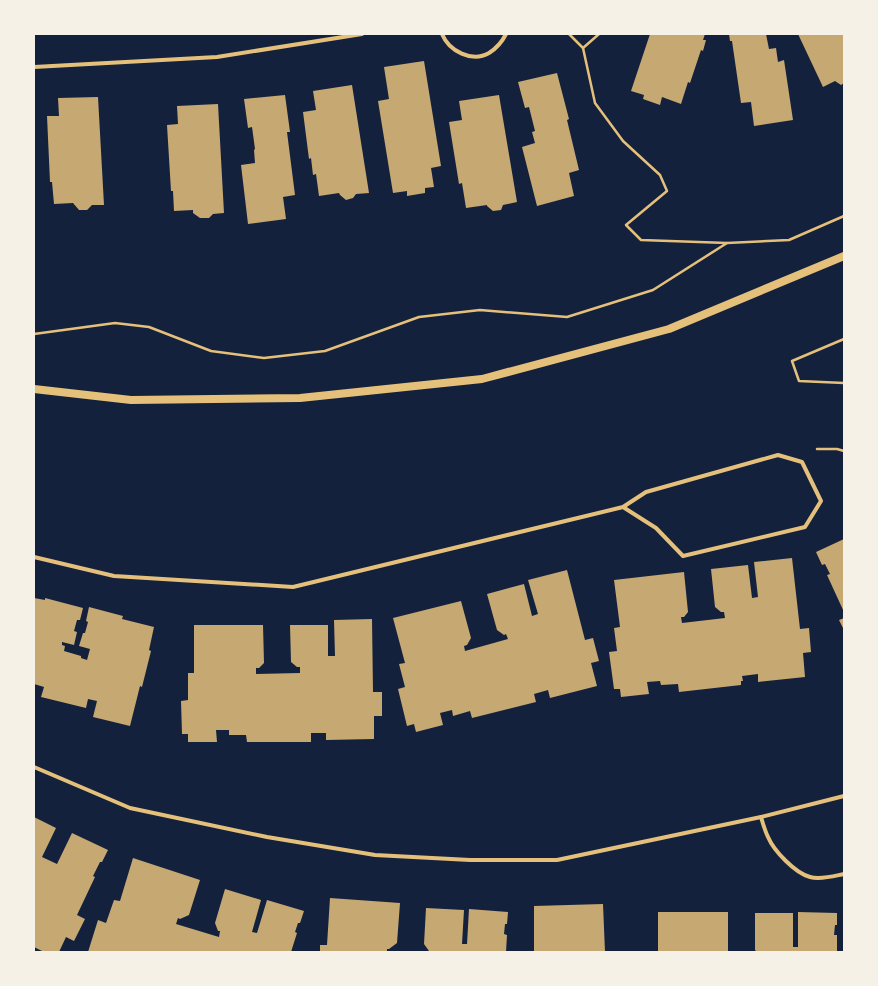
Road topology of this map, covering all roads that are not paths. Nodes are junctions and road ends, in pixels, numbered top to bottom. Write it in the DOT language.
graph roads {
  1 [pos="362,34"];
  2 [pos="442,34"];
  3 [pos="506,34"];
  4 [pos="34,67"];
  5 [pos="844,256"];
  6 [pos="34,389"];
  7 [pos="623,507"];
  8 [pos="34,557"];
  9 [pos="34,767"];
  10 [pos="844,796"];
  11 [pos="761,817"];
  12 [pos="844,874"];
  1 -- 4 [label="street"];
  2 -- 3 [label="street"];
  5 -- 6 [label="main road"];
  7 -- 7 [label="street"];
  7 -- 8 [label="street"];
  9 -- 11 [label="street"];
  10 -- 11 [label="street"];
  11 -- 12 [label="street"];
}
